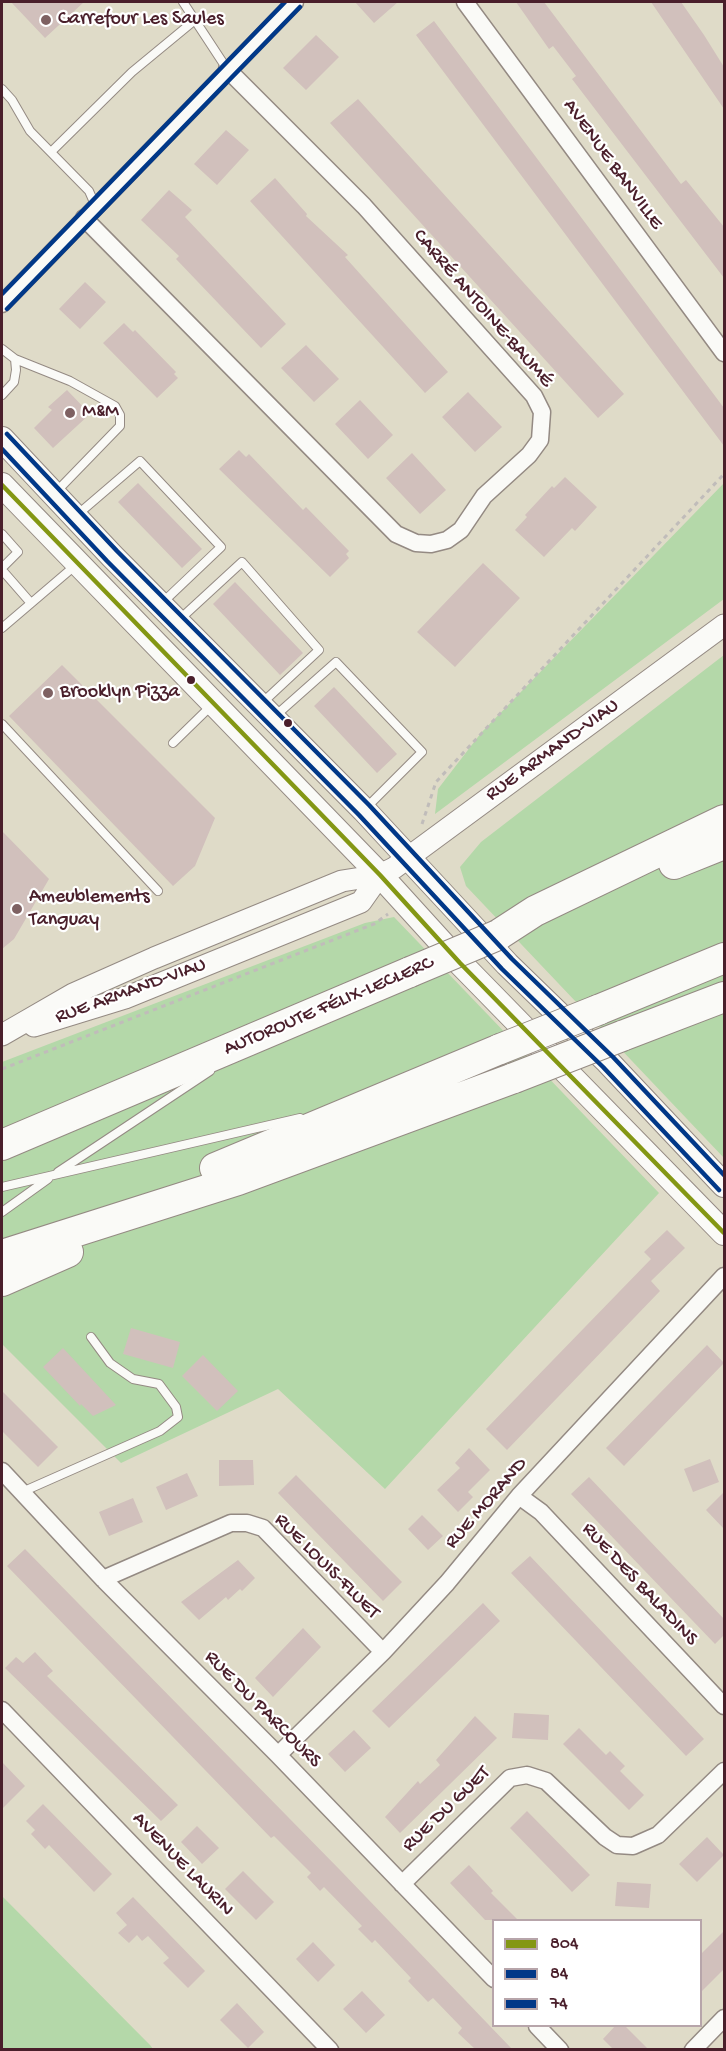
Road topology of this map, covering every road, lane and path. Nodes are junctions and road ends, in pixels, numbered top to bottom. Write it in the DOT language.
graph roads {
  1 [pos="183,2"];
  2 [pos="295,2"];
  3 [pos="465,2"];
  4 [pos="195,20"];
  5 [pos="227,69"];
  6 [pos="2,89"];
  7 [pos="51,152"];
  8 [pos="90,213"];
  9 [pos="4,298"];
  10 [pos="2,349"];
  11 [pos="724,353"];
  12 [pos="15,359"];
  13 [pos="2,395"];
  14 [pos="2,439"];
  15 [pos="724,474"];
  16 [pos="2,485"];
  17 [pos="54,495"];
  18 [pos="74,517"];
  19 [pos="2,534"];
  20 [pos="3,564"];
  21 [pos="77,564"];
  22 [pos="30,602"];
  23 [pos="169,613"];
  24 [pos="724,626"];
  25 [pos="2,628"];
  26 [pos="212,704"];
  27 [pos="267,711"];
  28 [pos="2,724"];
  29 [pos="173,742"];
  30 [pos="364,810"];
  31 [pos="724,820"];
  32 [pos="724,844"];
  33 [pos="406,855"];
  34 [pos="380,875"];
  35 [pos="158,891"];
  36 [pos="404,902"];
  37 [pos="498,935"];
  38 [pos="724,958"];
  39 [pos="724,997"];
  40 [pos="2,1035"];
  41 [pos="263,1036"];
  42 [pos="225,1061"];
  43 [pos="215,1068"];
  44 [pos="2,1069"];
  45 [pos="385,1098"];
  46 [pos="316,1114"];
  47 [pos="305,1117"];
  48 [pos="2,1145"];
  49 [pos="52,1176"];
  50 [pos="238,1180"];
  51 [pos="724,1185"];
  52 [pos="2,1187"];
  53 [pos="2,1212"];
  54 [pos="724,1233"];
  55 [pos="2,1255"];
  56 [pos="724,1276"];
  57 [pos="2,1281"];
  58 [pos="91,1337"];
  59 [pos="2,1471"];
  60 [pos="22,1493"];
  61 [pos="519,1496"];
  62 [pos="103,1579"];
  63 [pos="383,1652"];
  64 [pos="724,1706"];
  65 [pos="2,1710"];
  66 [pos="278,1755"];
  67 [pos="724,1771"];
  68 [pos="402,1884"];
  69 [pos="492,1977"];
  70 [pos="724,2018"];
  71 [pos="539,2027"];
  72 [pos="330,2049"];
  73 [pos="560,2049"];
  74 [pos="693,2049"];
  1 -- 4 [label="lane"];
  2 -- 5 [label="street"];
  3 -- 11 [label="street, AVENUE BANVILLE"];
  4 -- 5 [label="lane"];
  4 -- 7 [label="lane"];
  5 -- 8 [label="street"];
  5 -- 8 [label="street, CARRÉ ANTOINE-BAUMÉ"];
  6 -- 7 [label="lane"];
  7 -- 8 [label="lane"];
  8 -- 9 [label="street"];
  10 -- 12 [label="lane"];
  12 -- 13 [label="lane"];
  12 -- 17 [label="lane"];
  14 -- 17 [label="main road"];
  15 -- 33 [label="path"];
  16 -- 21 [label="main road"];
  17 -- 18 [label="main road"];
  18 -- 23 [label="main road"];
  18 -- 23 [label="lane"];
  19 -- 20 [label="lane"];
  20 -- 22 [label="lane"];
  21 -- 22 [label="lane"];
  21 -- 26 [label="main road"];
  22 -- 25 [label="lane"];
  23 -- 27 [label="main road"];
  23 -- 27 [label="lane"];
  24 -- 33 [label="street, RUE ARMAND-VIAU"];
  26 -- 29 [label="lane"];
  26 -- 34 [label="main road"];
  27 -- 30 [label="main road"];
  27 -- 30 [label="lane"];
  28 -- 35 [label="lane"];
  30 -- 33 [label="main road"];
  31 -- 37 [label="highway"];
  32 -- 37 [label="highway, AUTOROUTE FÉLIX-LECLERC"];
  33 -- 34 [label="street, RUE ARMAND-VIAU"];
  33 -- 51 [label="main road"];
  34 -- 36 [label="main road"];
  34 -- 40 [label="street, RUE ARMAND-VIAU"];
  36 -- 44 [label="path"];
  36 -- 54 [label="main road"];
  37 -- 41 [label="highway, AUTOROUTE FÉLIX-LECLERC, bridge"];
  38 -- 45 [label="highway, bridge"];
  39 -- 50 [label="highway, bridge"];
  41 -- 42 [label="lane"];
  41 -- 48 [label="highway, AUTOROUTE FÉLIX-LECLERC"];
  43 -- 49 [label="lane"];
  45 -- 46 [label="lane"];
  45 -- 55 [label="highway"];
  47 -- 49 [label="lane"];
  49 -- 52 [label="lane"];
  49 -- 53 [label="lane"];
  50 -- 55 [label="highway"];
  50 -- 57 [label="highway"];
  56 -- 61 [label="street, RUE MORAND"];
  58 -- 60 [label="lane"];
  59 -- 60 [label="street, RUE DU PARCOURS"];
  60 -- 62 [label="street, RUE DU PARCOURS"];
  61 -- 63 [label="street, RUE MORAND"];
  61 -- 64 [label="street, RUE DES BALADINS"];
  62 -- 63 [label="street, RUE LOUIS-FLUET"];
  62 -- 66 [label="street, RUE DU PARCOURS"];
  63 -- 66 [label="street, RUE MORAND"];
  65 -- 72 [label="street, AVENUE LAURIN"];
  66 -- 68 [label="street, RUE DU PARCOURS"];
  67 -- 68 [label="street, RUE DU GUET"];
  68 -- 69 [label="street, RUE DU PARCOURS"];
  70 -- 74 [label="street"];
  71 -- 73 [label="street"];
}
